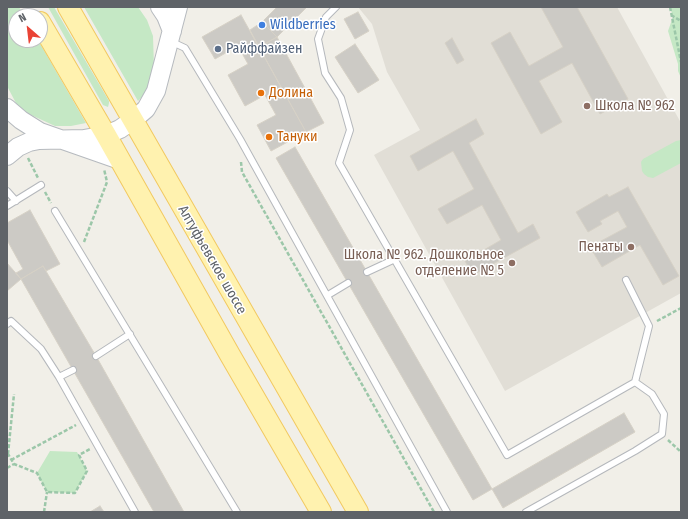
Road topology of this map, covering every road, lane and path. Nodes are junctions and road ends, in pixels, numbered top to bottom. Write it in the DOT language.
graph roads {
  1 [pos="68,7"];
  2 [pos="160,7"];
  3 [pos="178,7"];
  4 [pos="336,7"];
  5 [pos="670,7"];
  6 [pos="670,15"];
  7 [pos="681,21"];
  8 [pos="48,36"];
  9 [pos="171,36"];
  10 [pos="681,62"];
  11 [pos="7,108"];
  12 [pos="133,120"];
  13 [pos="106,135"];
  14 [pos="240,139"];
  15 [pos="61,140"];
  16 [pos="7,156"];
  17 [pos="112,164"];
  18 [pos="41,185"];
  19 [pos="7,191"];
  20 [pos="16,201"];
  21 [pos="7,206"];
  22 [pos="55,211"];
  23 [pos="80,253"];
  24 [pos="395,258"];
  25 [pos="367,272"];
  26 [pos="626,280"];
  27 [pos="348,283"];
  28 [pos="328,295"];
  29 [pos="681,308"];
  30 [pos="7,324"];
  31 [pos="650,326"];
  32 [pos="130,334"];
  33 [pos="96,356"];
  34 [pos="73,370"];
  35 [pos="59,377"];
  36 [pos="635,382"];
  37 [pos="14,394"];
  38 [pos="84,421"];
  39 [pos="662,434"];
  40 [pos="681,452"];
  41 [pos="8,454"];
  42 [pos="79,455"];
  43 [pos="11,460"];
  44 [pos="14,464"];
  45 [pos="7,468"];
  46 [pos="47,492"];
  47 [pos="44,512"];
  48 [pos="135,512"];
  49 [pos="237,512"];
  50 [pos="321,512"];
  51 [pos="358,512"];
  52 [pos="434,512"];
  53 [pos="447,512"];
  54 [pos="526,512"];
  1 -- 12 [label="main road, Алтуфьевское шоссе"];
  2 -- 9 [label="main road"];
  3 -- 9 [label="main road"];
  4 -- 24 [label="lane"];
  5 -- 6 [label="path"];
  6 -- 7 [label="path"];
  6 -- 10 [label="path"];
  8 -- 13 [label="main road"];
  9 -- 12 [label="main road"];
  9 -- 14 [label="lane"];
  11 -- 15 [label="main road"];
  12 -- 13 [label="main road"];
  12 -- 51 [label="main road, Алтуфьевское шоссе"];
  13 -- 15 [label="main road"];
  13 -- 17 [label="main road"];
  14 -- 28 [label="lane"];
  14 -- 52 [label="path"];
  15 -- 16 [label="main road"];
  15 -- 17 [label="main road"];
  17 -- 23 [label="path"];
  17 -- 50 [label="main road"];
  18 -- 20 [label="lane"];
  19 -- 20 [label="lane"];
  20 -- 21 [label="lane"];
  22 -- 23 [label="lane"];
  23 -- 32 [label="lane"];
  24 -- 25 [label="lane"];
  24 -- 36 [label="lane"];
  26 -- 31 [label="lane"];
  27 -- 28 [label="lane"];
  28 -- 53 [label="lane"];
  29 -- 31 [label="path"];
  30 -- 35 [label="lane"];
  31 -- 36 [label="lane"];
  32 -- 33 [label="lane"];
  32 -- 49 [label="lane"];
  34 -- 35 [label="lane"];
  35 -- 38 [label="lane"];
  36 -- 39 [label="lane"];
  37 -- 41 [label="path"];
  38 -- 43 [label="path"];
  38 -- 48 [label="lane"];
  39 -- 40 [label="path"];
  39 -- 54 [label="lane"];
  41 -- 43 [label="path"];
  42 -- 46 [label="path"];
  43 -- 44 [label="path"];
  44 -- 45 [label="path"];
  44 -- 46 [label="path"];
  46 -- 47 [label="path"];
}
